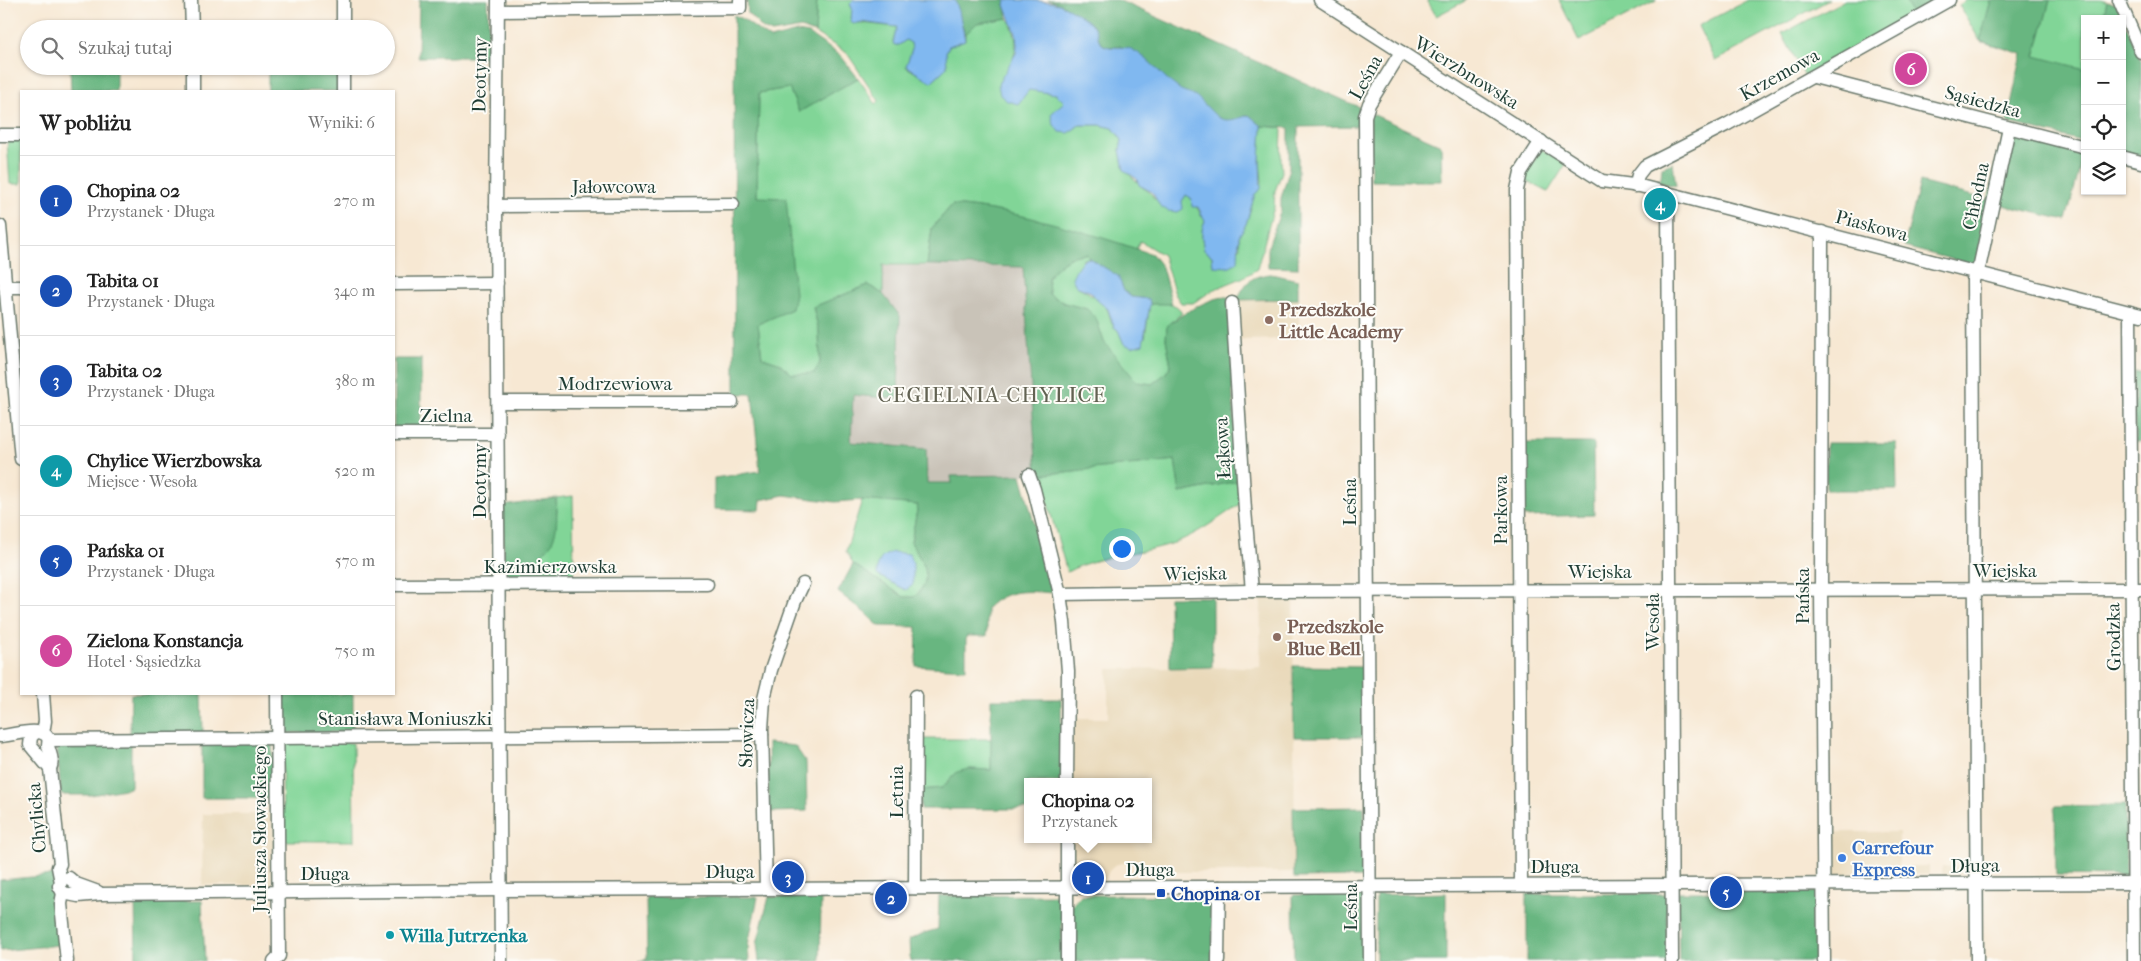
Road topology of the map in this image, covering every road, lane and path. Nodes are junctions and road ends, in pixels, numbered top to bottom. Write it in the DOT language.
graph roads {
  1 [pos="192,0"];
  2 [pos="343,0"];
  3 [pos="1320,0"];
  4 [pos="1949,0"];
  5 [pos="2119,0"];
  6 [pos="740,4"];
  7 [pos="498,5"];
  8 [pos="192,20"];
  9 [pos="343,20"];
  10 [pos="1401,52"];
  11 [pos="2141,52"];
  12 [pos="1833,66"];
  13 [pos="192,75"];
  14 [pos="343,75"];
  15 [pos="1814,77"];
  16 [pos="1840,84"];
  17 [pos="193,90"];
  18 [pos="343,90"];
  19 [pos="2009,128"];
  20 [pos="0,135"];
  21 [pos="20,135"];
  22 [pos="1540,141"];
  23 [pos="2081,146"];
  24 [pos="2126,158"];
  25 [pos="2141,162"];
  26 [pos="1593,175"];
  27 [pos="1635,186"];
  28 [pos="1668,194"];
  29 [pos="733,204"];
  30 [pos="496,206"];
  31 [pos="0,226"];
  32 [pos="1822,232"];
  33 [pos="1976,272"];
  34 [pos="497,283"];
  35 [pos="395,284"];
  36 [pos="20,287"];
  37 [pos="4,294"];
  38 [pos="1232,303"];
  39 [pos="2136,314"];
  40 [pos="498,402"];
  41 [pos="732,402"];
  42 [pos="395,434"];
  43 [pos="498,434"];
  44 [pos="20,437"];
  45 [pos="1029,475"];
  46 [pos="707,584"];
  47 [pos="803,584"];
  48 [pos="395,585"];
  49 [pos="499,585"];
  50 [pos="1821,589"];
  51 [pos="1974,589"];
  52 [pos="2136,589"];
  53 [pos="1519,590"];
  54 [pos="1671,590"];
  55 [pos="1252,591"];
  56 [pos="1368,592"];
  57 [pos="1060,594"];
  58 [pos="43,695"];
  59 [pos="277,695"];
  60 [pos="916,696"];
  61 [pos="762,734"];
  62 [pos="2,736"];
  63 [pos="499,736"];
  64 [pos="278,737"];
  65 [pos="40,741"];
  66 [pos="1068,778"];
  67 [pos="1067,843"];
  68 [pos="2138,883"];
  69 [pos="1977,884"];
  70 [pos="1521,885"];
  71 [pos="1671,885"];
  72 [pos="1824,885"];
  73 [pos="68,886"];
  74 [pos="1369,886"];
  75 [pos="1067,887"];
  76 [pos="1219,887"];
  77 [pos="915,888"];
  78 [pos="766,889"];
  79 [pos="500,890"];
  80 [pos="278,892"];
  81 [pos="67,961"];
  82 [pos="274,961"];
  83 [pos="501,961"];
  84 [pos="1067,961"];
  85 [pos="1218,961"];
  86 [pos="1370,961"];
  87 [pos="1672,961"];
  88 [pos="1824,961"];
  89 [pos="1977,961"];
  90 [pos="2134,961"];
  1 -- 8 [label="street"];
  2 -- 9 [label="street"];
  3 -- 10 [label="street, Wierzbnowska"];
  4 -- 12 [label="street, Krzemowa"];
  5 -- 11 [label="street"];
  6 -- 7 [label="street"];
  7 -- 30 [label="street, Deotymy"];
  10 -- 22 [label="street, Wierzbnowska"];
  10 -- 56 [label="street, Leśna"];
  12 -- 15 [label="street, Krzemowa"];
  12 -- 16 [label="street"];
  13 -- 17 [label="street"];
  14 -- 18 [label="street"];
  15 -- 16 [label="street, Sąsiedzka"];
  15 -- 27 [label="street, Krzemowa"];
  16 -- 19 [label="street, Sąsiedzka"];
  19 -- 23 [label="street, Sąsiedzka"];
  19 -- 33 [label="street, Chłodna"];
  20 -- 21 [label="street"];
  22 -- 26 [label="street, Wierzbnowska"];
  22 -- 53 [label="street, Parkowa"];
  24 -- 25 [label="street"];
  26 -- 27 [label="street, Piaskowa"];
  27 -- 28 [label="street, Piaskowa"];
  28 -- 32 [label="street, Piaskowa"];
  28 -- 54 [label="street, Wesoła"];
  29 -- 30 [label="street, Jałowcowa"];
  30 -- 34 [label="street, Deotymy"];
  31 -- 37 [label="street"];
  32 -- 33 [label="street, Piaskowa"];
  32 -- 50 [label="street, Pańska"];
  33 -- 39 [label="street, Piaskowa"];
  33 -- 51 [label="street, Chłodna"];
  34 -- 35 [label="street"];
  34 -- 40 [label="street, Deotymy"];
  36 -- 37 [label="street"];
  37 -- 44 [label="street"];
  38 -- 55 [label="street, Łąkowa"];
  39 -- 52 [label="street, Grodzka"];
  40 -- 41 [label="street, Modrzewiowa"];
  40 -- 43 [label="street, Deotymy"];
  42 -- 43 [label="street, Zielna"];
  43 -- 49 [label="street, Deotymy"];
  45 -- 57 [label="street"];
  46 -- 49 [label="street, Kazimierzowska"];
  47 -- 61 [label="street, Słowicza"];
  48 -- 49 [label="street, Kazimierzowska"];
  49 -- 63 [label="street, Deotymy"];
  50 -- 51 [label="street, Wiejska"];
  50 -- 54 [label="street, Wiejska"];
  50 -- 72 [label="street, Pańska"];
  51 -- 52 [label="street, Wiejska"];
  51 -- 69 [label="street, Chłodna"];
  52 -- 68 [label="street, Grodzka"];
  53 -- 54 [label="street, Wiejska"];
  53 -- 56 [label="street, Wiejska"];
  53 -- 70 [label="street, Parkowa"];
  54 -- 71 [label="street, Wesoła"];
  55 -- 56 [label="street, Wiejska"];
  55 -- 57 [label="street, Wiejska"];
  56 -- 74 [label="street, Leśna"];
  57 -- 66 [label="street"];
  58 -- 65 [label="street"];
  59 -- 64 [label="street, Juliusza Słowackiego"];
  60 -- 77 [label="street, Letnia"];
  61 -- 63 [label="street, Stanisława Moniuszki"];
  61 -- 78 [label="street, Słowicza"];
  62 -- 65 [label="street, Stanisława Moniuszki"];
  63 -- 64 [label="street, Stanisława Moniuszki"];
  63 -- 79 [label="street, Deotymy"];
  64 -- 65 [label="street, Stanisława Moniuszki"];
  64 -- 80 [label="street, Juliusza Słowackiego"];
  65 -- 73 [label="street, Chylicka"];
  67 -- 75 [label="street"];
  68 -- 69 [label="street, Długa"];
  68 -- 90 [label="street, Grodzka"];
  69 -- 72 [label="street, Długa"];
  69 -- 89 [label="street, Chłodna"];
  70 -- 71 [label="street, Długa"];
  70 -- 74 [label="street, Długa"];
  71 -- 72 [label="street, Długa"];
  71 -- 87 [label="street, Wesoła"];
  72 -- 88 [label="street, Pańska"];
  73 -- 80 [label="street, Długa"];
  73 -- 81 [label="street, Chylicka"];
  74 -- 76 [label="street, Długa"];
  74 -- 86 [label="street, Leśna"];
  75 -- 76 [label="street, Długa"];
  75 -- 77 [label="street, Długa"];
  75 -- 84 [label="street"];
  76 -- 85 [label="street"];
  77 -- 78 [label="street, Długa"];
  78 -- 79 [label="street, Długa"];
  79 -- 80 [label="street, Długa"];
  79 -- 83 [label="street, Deotymy"];
  80 -- 82 [label="street, Juliusza Słowackiego"];
}
